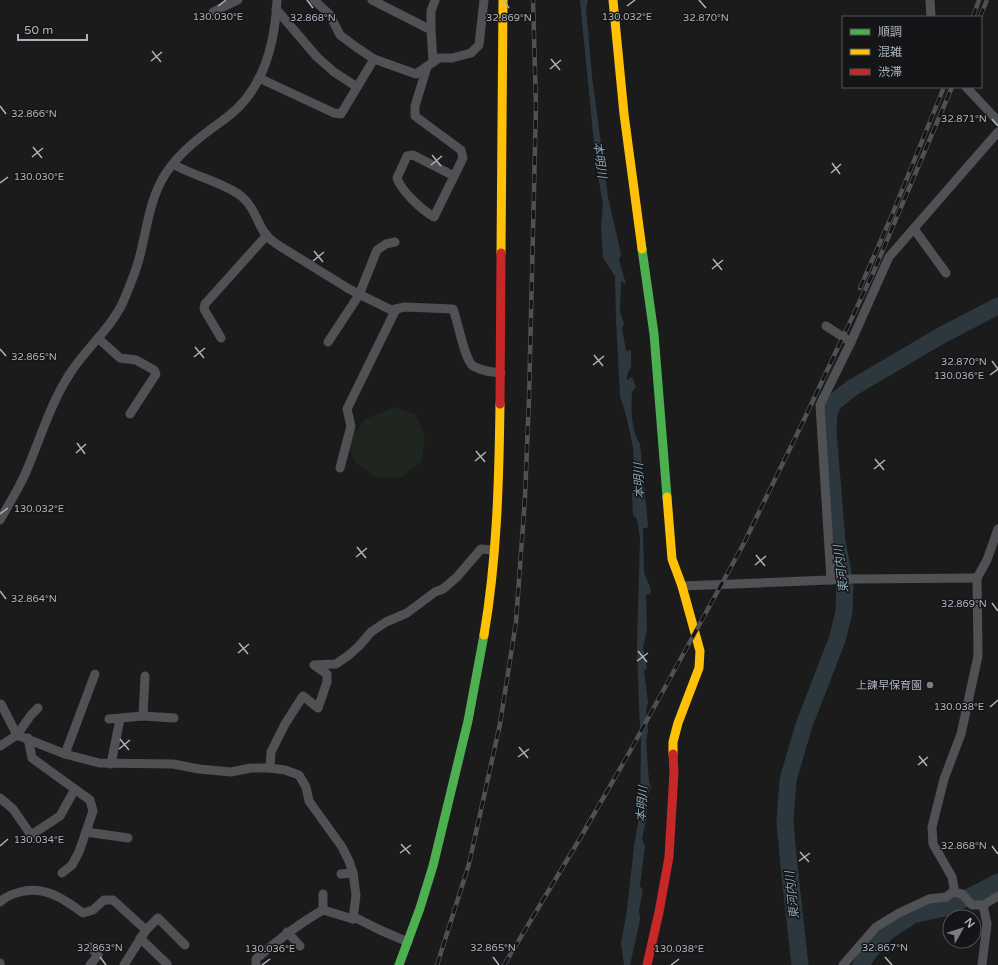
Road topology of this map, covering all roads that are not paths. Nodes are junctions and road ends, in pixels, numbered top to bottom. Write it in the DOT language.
graph roads {
  1 [pos="238,0"];
  2 [pos="314,0"];
  3 [pos="372,0"];
  4 [pos="434,0"];
  5 [pos="484,0"];
  6 [pos="503,0"];
  7 [pos="613,0"];
  8 [pos="930,0"];
  9 [pos="276,5"];
  10 [pos="213,12"];
  11 [pos="931,16"];
  12 [pos="431,30"];
  13 [pos="374,59"];
  14 [pos="430,64"];
  15 [pos="260,78"];
  16 [pos="358,87"];
  17 [pos="967,88"];
  18 [pos="998,121"];
  19 [pos="998,132"];
  20 [pos="173,164"];
  21 [pos="454,176"];
  22 [pos="914,229"];
  23 [pos="267,235"];
  24 [pos="395,242"];
  25 [pos="946,273"];
  26 [pos="359,295"];
  27 [pos="396,309"];
  28 [pos="826,326"];
  29 [pos="221,338"];
  30 [pos="99,339"];
  31 [pos="328,342"];
  32 [pos="850,342"];
  33 [pos="501,373"];
  34 [pos="130,414"];
  35 [pos="340,468"];
  36 [pos="0,520"];
  37 [pos="998,529"];
  38 [pos="494,550"];
  39 [pos="977,578"];
  40 [pos="836,580"];
  41 [pos="682,586"];
  42 [pos="95,674"];
  43 [pos="145,676"];
  44 [pos="1,704"];
  45 [pos="38,708"];
  46 [pos="143,716"];
  47 [pos="174,718"];
  48 [pos="109,719"];
  49 [pos="120,719"];
  50 [pos="17,735"];
  51 [pos="28,738"];
  52 [pos="0,746"];
  53 [pos="65,754"];
  54 [pos="111,764"];
  55 [pos="270,768"];
  56 [pos="75,789"];
  57 [pos="0,798"];
  58 [pos="86,832"];
  59 [pos="128,838"];
  60 [pos="333,844"];
  61 [pos="349,860"];
  62 [pos="62,873"];
  63 [pos="353,873"];
  64 [pos="341,874"];
  65 [pos="953,892"];
  66 [pos="323,894"];
  67 [pos="998,896"];
  68 [pos="0,902"];
  69 [pos="983,905"];
  70 [pos="323,910"];
  71 [pos="352,919"];
  72 [pos="146,930"];
  73 [pos="287,932"];
  74 [pos="140,938"];
  75 [pos="408,942"];
  76 [pos="186,945"];
  77 [pos="300,946"];
  78 [pos="90,947"];
  79 [pos="161,963"];
  80 [pos="90,965"];
  81 [pos="124,965"];
  82 [pos="256,965"];
  83 [pos="399,965"];
  84 [pos="647,965"];
  85 [pos="844,965"];
  86 [pos="982,965"];
  1 -- 10 [label="street"];
  2 -- 13 [label="street"];
  3 -- 12 [label="street"];
  4 -- 12 [label="street"];
  5 -- 14 [label="street"];
  6 -- 33 [label="street"];
  7 -- 41 [label="street"];
  8 -- 11 [label="street"];
  9 -- 15 [label="street"];
  9 -- 16 [label="street"];
  12 -- 14 [label="street"];
  13 -- 14 [label="street"];
  13 -- 16 [label="street"];
  14 -- 21 [label="street"];
  15 -- 16 [label="street"];
  15 -- 20 [label="street"];
  17 -- 18 [label="street"];
  19 -- 22 [label="street"];
  20 -- 23 [label="street"];
  20 -- 30 [label="street"];
  21 -- 21 [label="street"];
  22 -- 25 [label="street"];
  22 -- 32 [label="street"];
  23 -- 26 [label="street"];
  23 -- 29 [label="street"];
  24 -- 26 [label="street"];
  26 -- 27 [label="street"];
  26 -- 31 [label="street"];
  27 -- 33 [label="street"];
  27 -- 35 [label="street"];
  28 -- 32 [label="street"];
  30 -- 34 [label="street"];
  30 -- 36 [label="street"];
  32 -- 40 [label="street"];
  33 -- 38 [label="street"];
  37 -- 39 [label="street"];
  38 -- 55 [label="street"];
  38 -- 75 [label="street"];
  39 -- 40 [label="street"];
  39 -- 65 [label="street"];
  40 -- 41 [label="street"];
  41 -- 84 [label="street"];
  42 -- 53 [label="street"];
  43 -- 46 [label="street"];
  44 -- 50 [label="street"];
  45 -- 50 [label="street"];
  46 -- 47 [label="street"];
  46 -- 49 [label="street"];
  48 -- 49 [label="street"];
  49 -- 54 [label="street"];
  50 -- 51 [label="street"];
  50 -- 52 [label="street"];
  51 -- 53 [label="street"];
  51 -- 56 [label="street"];
  53 -- 54 [label="street"];
  54 -- 55 [label="street"];
  55 -- 61 [label="street"];
  56 -- 57 [label="street"];
  56 -- 58 [label="street"];
  58 -- 59 [label="street"];
  58 -- 62 [label="street"];
  60 -- 61 [label="street"];
  61 -- 63 [label="street"];
  63 -- 64 [label="street"];
  63 -- 71 [label="street"];
  65 -- 69 [label="street"];
  65 -- 85 [label="street"];
  66 -- 70 [label="street"];
  67 -- 69 [label="street"];
  68 -- 72 [label="street"];
  69 -- 86 [label="street"];
  70 -- 71 [label="street"];
  70 -- 73 [label="street"];
  71 -- 75 [label="street"];
  72 -- 74 [label="street"];
  72 -- 76 [label="street"];
  73 -- 77 [label="street"];
  73 -- 82 [label="street"];
  74 -- 79 [label="street"];
  74 -- 81 [label="street"];
  75 -- 83 [label="street"];
  78 -- 80 [label="street"];
}
